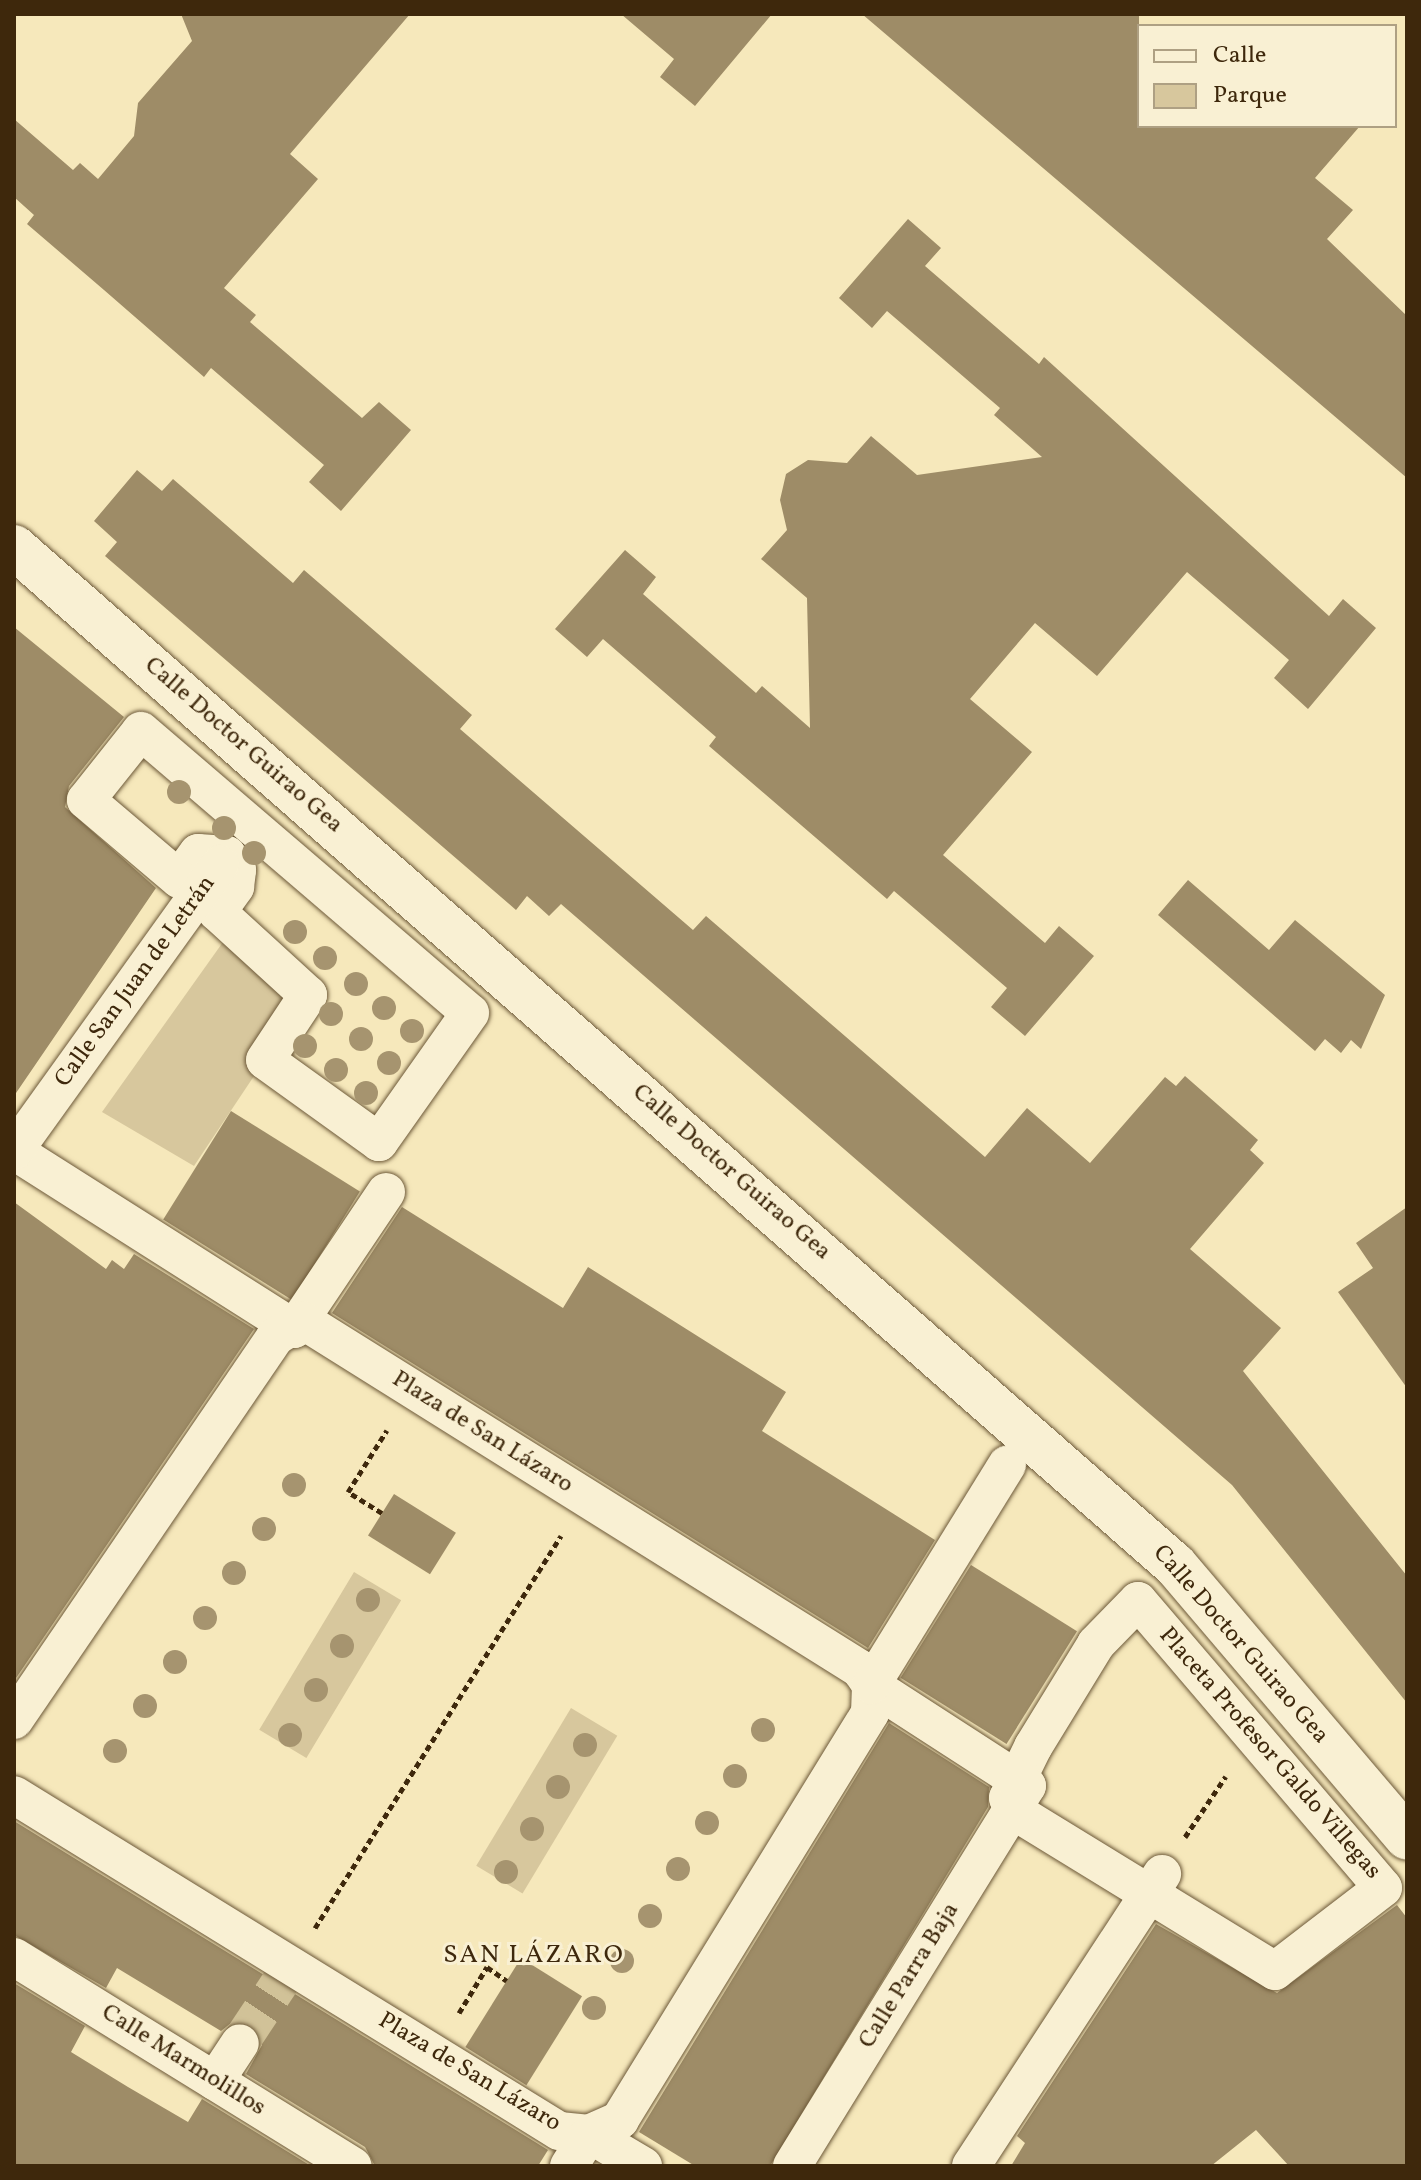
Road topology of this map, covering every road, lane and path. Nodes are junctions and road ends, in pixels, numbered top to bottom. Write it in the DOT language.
graph roads {
  1 [pos="14,547"];
  2 [pos="254,818"];
  3 [pos="227,855"];
  4 [pos="14,1151"];
  5 [pos="386,1192"];
  6 [pos="294,1329"];
  7 [pos="390,1425"];
  8 [pos="1007,1465"];
  9 [pos="382,1513"];
  10 [pos="563,1533"];
  11 [pos="871,1685"];
  12 [pos="14,1720"];
  13 [pos="1229,1772"];
  14 [pos="1018,1792"];
  15 [pos="14,1795"];
  16 [pos="1197,1817"];
  17 [pos="1407,1838"];
  18 [pos="1156,1886"];
  19 [pos="14,1957"];
  20 [pos="291,1966"];
  21 [pos="507,1981"];
  22 [pos="455,2019"];
  23 [pos="240,2043"];
  24 [pos="215,2081"];
  25 [pos="589,2134"];
  26 [pos="353,2166"];
  27 [pos="569,2166"];
  28 [pos="643,2166"];
  29 [pos="792,2166"];
  30 [pos="971,2166"];
  1 -- 17 [label="street, Calle Doctor Guirao Gea"];
  2 -- 3 [label="street, Calle San Juan de Letrán"];
  2 -- 3 [label="street"];
  2 -- 3 [label="street"];
  3 -- 4 [label="street, Calle San Juan de Letrán"];
  4 -- 6 [label="street, Plaza de San Lázaro"];
  5 -- 6 [label="street"];
  6 -- 11 [label="street, Plaza de San Lázaro"];
  6 -- 12 [label="street"];
  7 -- 9 [label="path"];
  8 -- 11 [label="street"];
  10 -- 20 [label="path"];
  11 -- 14 [label="street, Plaza de San Lázaro"];
  11 -- 25 [label="street, Plaza de San Lázaro"];
  13 -- 16 [label="path"];
  14 -- 18 [label="street, Placeta Profesor Galdo Villegas"];
  14 -- 18 [label="street, Placeta Profesor Galdo Villegas"];
  14 -- 29 [label="street, Calle Parra Baja"];
  15 -- 20 [label="street, Plaza de San Lázaro"];
  18 -- 30 [label="street"];
  19 -- 24 [label="street, Calle Marmolillos"];
  20 -- 25 [label="street, Plaza de San Lázaro"];
  21 -- 22 [label="path"];
  23 -- 24 [label="street"];
  24 -- 26 [label="street, Calle Marmolillos"];
  25 -- 27 [label="street"];
  25 -- 28 [label="street"];
}
